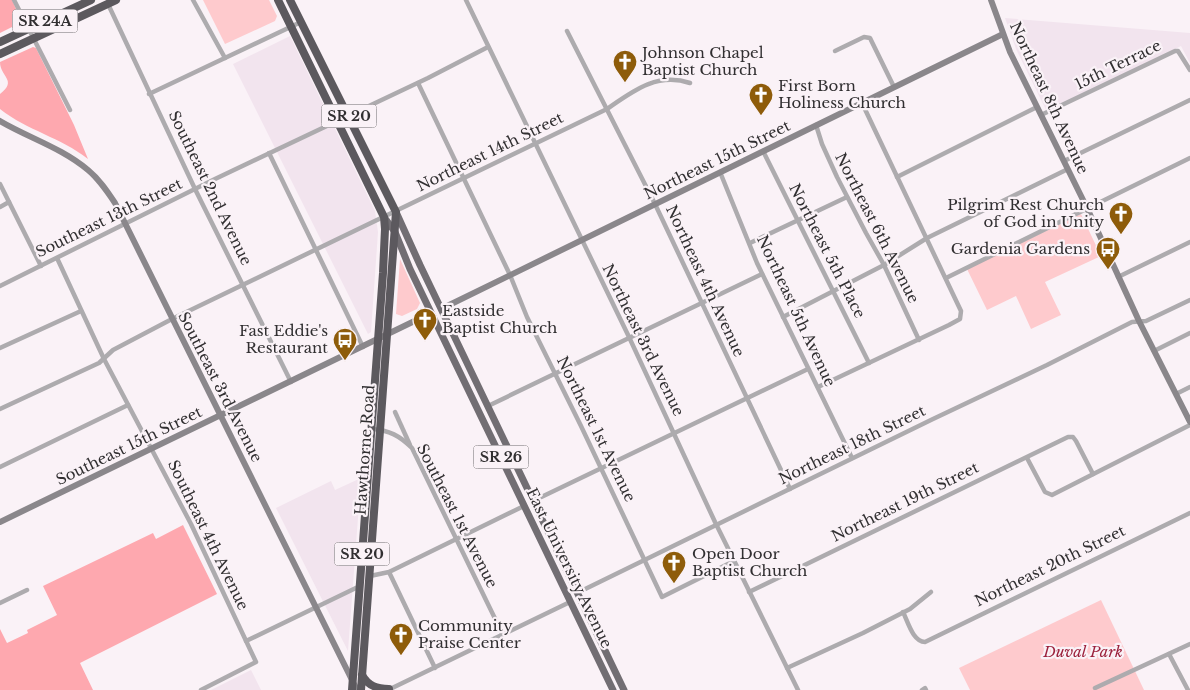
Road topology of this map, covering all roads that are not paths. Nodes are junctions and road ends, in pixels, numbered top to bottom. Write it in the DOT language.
graph roads {
  1 [pos="14,0"];
  2 [pos="91,0"];
  3 [pos="116,0"];
  4 [pos="193,0"];
  5 [pos="278,0"];
  6 [pos="290,0"];
  7 [pos="466,0"];
  8 [pos="992,0"];
  9 [pos="106,1"];
  10 [pos="301,22"];
  11 [pos="290,26"];
  12 [pos="28,29"];
  13 [pos="567,31"];
  14 [pos="1003,34"];
  15 [pos="33,38"];
  16 [pos="0,42"];
  17 [pos="488,46"];
  18 [pos="835,51"];
  19 [pos="0,54"];
  20 [pos="225,58"];
  21 [pos="1190,70"];
  22 [pos="418,83"];
  23 [pos="690,83"];
  24 [pos="894,87"];
  25 [pos="150,94"];
  26 [pos="1190,100"];
  27 [pos="862,103"];
  28 [pos="1037,107"];
  29 [pos="607,108"];
  30 [pos="70,110"];
  31 [pos="1041,115"];
  32 [pos="349,116"];
  33 [pos="0,121"];
  34 [pos="338,121"];
  35 [pos="816,125"];
  36 [pos="535,144"];
  37 [pos="763,152"];
  38 [pos="269,153"];
  39 [pos="1190,158"];
  40 [pos="1064,161"];
  41 [pos="1068,169"];
  42 [pos="720,172"];
  43 [pos="897,177"];
  44 [pos="464,178"];
  45 [pos="0,184"];
  46 [pos="195,189"];
  47 [pos="848,197"];
  48 [pos="9,202"];
  49 [pos="655,204"];
  50 [pos="0,207"];
  51 [pos="1087,208"];
  52 [pos="396,212"];
  53 [pos="384,217"];
  54 [pos="797,221"];
  55 [pos="126,224"];
  56 [pos="395,232"];
  57 [pos="927,238"];
  58 [pos="581,240"];
  59 [pos="1190,242"];
  60 [pos="750,243"];
  61 [pos="316,250"];
  62 [pos="57,258"];
  63 [pos="884,265"];
  64 [pos="40,266"];
  65 [pos="762,274"];
  66 [pos="510,275"];
  67 [pos="1118,277"];
  68 [pos="946,278"];
  69 [pos="244,285"];
  70 [pos="0,286"];
  71 [pos="833,292"];
  72 [pos="1190,300"];
  73 [pos="702,302"];
  74 [pos="441,309"];
  75 [pos="81,311"];
  76 [pos="431,313"];
  77 [pos="783,317"];
  78 [pos="172,319"];
  79 [pos="1139,321"];
  80 [pos="1190,333"];
  81 [pos="387,334"];
  82 [pos="628,337"];
  83 [pos="378,339"];
  84 [pos="919,340"];
  85 [pos="363,346"];
  86 [pos="0,348"];
  87 [pos="1154,351"];
  88 [pos="104,359"];
  89 [pos="869,363"];
  90 [pos="808,369"];
  91 [pos="555,373"];
  92 [pos="291,382"];
  93 [pos="818,387"];
  94 [pos="1190,387"];
  95 [pos="1176,394"];
  96 [pos="746,399"];
  97 [pos="128,405"];
  98 [pos="488,406"];
  99 [pos="0,409"];
  100 [pos="478,411"];
  101 [pos="395,412"];
  102 [pos="221,416"];
  103 [pos="1190,424"];
  104 [pos="372,429"];
  105 [pos="381,430"];
  106 [pos="674,433"];
  107 [pos="412,448"];
  108 [pos="152,449"];
  109 [pos="852,458"];
  110 [pos="1027,458"];
  111 [pos="0,467"];
  112 [pos="601,469"];
  113 [pos="1093,474"];
  114 [pos="790,489"];
  115 [pos="533,502"];
  116 [pos="524,506"];
  117 [pos="1190,513"];
  118 [pos="0,522"];
  119 [pos="717,526"];
  120 [pos="456,539"];
  121 [pos="645,560"];
  122 [pos="734,561"];
  123 [pos="389,572"];
  124 [pos="370,576"];
  125 [pos="360,586"];
  126 [pos="27,590"];
  127 [pos="749,592"];
  128 [pos="931,592"];
  129 [pos="577,593"];
  130 [pos="570,602"];
  131 [pos="0,603"];
  132 [pos="317,606"];
  133 [pos="904,612"];
  134 [pos="503,635"];
  135 [pos="246,641"];
  136 [pos="1190,644"];
  137 [pos="1169,654"];
  138 [pos="435,668"];
  139 [pos="787,668"];
  140 [pos="362,675"];
  141 [pos="353,679"];
  142 [pos="1095,688"];
  143 [pos="201,690"];
  144 [pos="352,690"];
  145 [pos="357,690"];
  146 [pos="361,690"];
  147 [pos="388,690"];
  148 [pos="613,690"];
  149 [pos="623,690"];
  150 [pos="798,690"];
  151 [pos="1188,690"];
  1 -- 12 [label="street"];
  2 -- 12 [label="highway, SR 24A"];
  3 -- 9 [label="highway, SR 24A"];
  4 -- 20 [label="street"];
  5 -- 11 [label="highway, East University Avenue / SR 20"];
  6 -- 10 [label="highway, East University Avenue / SR 20"];
  7 -- 17 [label="street, Northeast 3rd Avenue"];
  8 -- 14 [label="street, Northeast 8th Avenue"];
  9 -- 15 [label="highway, SR 24A"];
  9 -- 25 [label="street, Southeast 2nd Avenue"];
  10 -- 11 [label="street"];
  10 -- 32 [label="highway, East University Avenue / SR 20"];
  11 -- 20 [label="street"];
  11 -- 34 [label="highway, East University Avenue / SR 20"];
  12 -- 15 [label="street"];
  12 -- 16 [label="highway, SR 24A"];
  13 -- 29 [label="street, Northeast 4th Avenue"];
  14 -- 24 [label="street, Northeast 15th Street"];
  14 -- 28 [label="street, Northeast 8th Avenue"];
  15 -- 19 [label="highway, SR 24A"];
  15 -- 30 [label="street"];
  17 -- 22 [label="street, Southeast 13th Street"];
  17 -- 36 [label="street, Northeast 3rd Avenue"];
  18 -- 24 [label="street"];
  20 -- 25 [label="street"];
  21 -- 31 [label="street, 15th Terrace"];
  22 -- 32 [label="street, Southeast 13th Street"];
  22 -- 44 [label="street, Northeast 1st Avenue"];
  23 -- 29 [label="street, Northeast 14th Street"];
  24 -- 27 [label="street, Northeast 15th Street"];
  25 -- 46 [label="street, Southeast 2nd Avenue"];
  26 -- 40 [label="street"];
  27 -- 35 [label="street, Northeast 15th Street"];
  27 -- 43 [label="street"];
  28 -- 31 [label="street, Northeast 8th Avenue"];
  28 -- 43 [label="street"];
  29 -- 36 [label="street, Northeast 14th Street"];
  29 -- 49 [label="street, Northeast 4th Avenue"];
  31 -- 40 [label="street, Northeast 8th Avenue"];
  32 -- 34 [label="street, Southeast 13th Street"];
  32 -- 52 [label="highway, East University Avenue / SR 20"];
  33 -- 55 [label="street, Southeast 3rd Avenue"];
  34 -- 38 [label="street, Southeast 13th Street"];
  34 -- 53 [label="highway, East University Avenue / SR 20"];
  35 -- 37 [label="street, Northeast 15th Street"];
  35 -- 47 [label="street, Northeast 6th Avenue"];
  36 -- 44 [label="street, Northeast 14th Street"];
  36 -- 58 [label="street, Northeast 3rd Avenue"];
  37 -- 42 [label="street, Northeast 15th Street"];
  37 -- 54 [label="street, Northeast 5th Place"];
  38 -- 46 [label="street, Southeast 13th Street"];
  38 -- 61 [label="street"];
  39 -- 51 [label="street"];
  40 -- 41 [label="street, Northeast 8th Avenue"];
  41 -- 51 [label="street, Northeast 8th Avenue"];
  41 -- 57 [label="street"];
  42 -- 49 [label="street, Northeast 15th Street"];
  42 -- 60 [label="street, Northeast 5th Avenue"];
  43 -- 57 [label="street"];
  44 -- 52 [label="street, Northeast 14th Street"];
  44 -- 66 [label="street, Northeast 1st Avenue"];
  45 -- 48 [label="street"];
  46 -- 55 [label="street, Southeast 13th Street"];
  46 -- 69 [label="street, Southeast 2nd Avenue"];
  47 -- 54 [label="street"];
  47 -- 63 [label="street, Northeast 6th Avenue"];
  48 -- 50 [label="street"];
  48 -- 64 [label="street"];
  49 -- 58 [label="street, Northeast 15th Street"];
  49 -- 73 [label="street, Northeast 4th Avenue"];
  51 -- 67 [label="street, Northeast 8th Avenue"];
  51 -- 68 [label="street"];
  52 -- 53 [label="street, Northeast 14th Street"];
  52 -- 56 [label="highway, Hawthorne Road / SR 20"];
  52 -- 74 [label="main road, East University Avenue / SR 26"];
  53 -- 56 [label="main road, East University Avenue / SR 26"];
  53 -- 61 [label="street, Northeast 14th Street"];
  53 -- 83 [label="highway, Hawthorne Road / SR 20"];
  54 -- 60 [label="street"];
  54 -- 71 [label="street, Northeast 5th Place"];
  55 -- 62 [label="street, Southeast 13th Street"];
  55 -- 78 [label="street, Southeast 3rd Avenue"];
  56 -- 76 [label="main road, East University Avenue / SR 26"];
  56 -- 81 [label="highway, Hawthorne Road / SR 20"];
  57 -- 63 [label="street"];
  57 -- 68 [label="street"];
  58 -- 66 [label="street, Northeast 15th Street"];
  58 -- 82 [label="street, Northeast 3rd Avenue"];
  59 -- 67 [label="street"];
  60 -- 65 [label="street, Northeast 5th Avenue"];
  61 -- 69 [label="street, Northeast 14th Street"];
  61 -- 85 [label="street"];
  62 -- 64 [label="street, Southeast 13th Street"];
  62 -- 75 [label="street, Southeast 4th Avenue"];
  63 -- 71 [label="street"];
  63 -- 84 [label="street, Northeast 6th Avenue"];
  64 -- 70 [label="street, Southeast 13th Street"];
  65 -- 73 [label="street"];
  65 -- 77 [label="street, Northeast 5th Avenue"];
  66 -- 74 [label="street, Northeast 15th Street"];
  66 -- 91 [label="street, Northeast 1st Avenue"];
  67 -- 79 [label="street, Northeast 8th Avenue"];
  68 -- 84 [label="street"];
  69 -- 78 [label="street, Northeast 14th Street"];
  69 -- 92 [label="street, Southeast 2nd Avenue"];
  71 -- 77 [label="street"];
  71 -- 89 [label="street, Northeast 5th Place"];
  72 -- 79 [label="street, Northeast 18th Street"];
  73 -- 82 [label="street"];
  73 -- 96 [label="street, Northeast 4th Avenue"];
  74 -- 76 [label="main road"];
  74 -- 98 [label="main road, East University Avenue / SR 26"];
  75 -- 86 [label="street"];
  75 -- 88 [label="street, Southeast 4th Avenue"];
  76 -- 81 [label="street, Southeast 15th Street"];
  76 -- 100 [label="main road, East University Avenue / SR 26"];
  77 -- 90 [label="street, Northeast 5th Avenue"];
  78 -- 88 [label="street, Northeast 14th Street"];
  78 -- 102 [label="street, Southeast 3rd Avenue"];
  79 -- 87 [label="street, Northeast 8th Avenue"];
  79 -- 109 [label="street, Northeast 18th Street"];
  80 -- 87 [label="street"];
  81 -- 83 [label="street, Southeast 15th Street"];
  81 -- 105 [label="highway, Hawthorne Road / SR 20"];
  82 -- 91 [label="street"];
  82 -- 106 [label="street, Northeast 3rd Avenue"];
  83 -- 85 [label="street, Southeast 15th Street"];
  83 -- 104 [label="highway, Hawthorne Road / SR 20"];
  84 -- 89 [label="street"];
  85 -- 92 [label="street, Southeast 15th Street"];
  87 -- 95 [label="street, Northeast 8th Avenue"];
  88 -- 97 [label="street, Southeast 4th Avenue"];
  88 -- 99 [label="street, Northeast 14th Street"];
  89 -- 93 [label="street"];
  90 -- 93 [label="street, Northeast 5th Avenue"];
  90 -- 96 [label="street"];
  91 -- 98 [label="street"];
  91 -- 112 [label="street, Northeast 1st Avenue"];
  92 -- 102 [label="street, Southeast 15th Street"];
  93 -- 109 [label="street, Northeast 5th Avenue"];
  94 -- 95 [label="street"];
  95 -- 103 [label="street, Northeast 8th Avenue"];
  96 -- 106 [label="street"];
  96 -- 114 [label="street, Northeast 4th Avenue"];
  97 -- 108 [label="street, Southeast 4th Avenue"];
  97 -- 111 [label="street"];
  98 -- 100 [label="main road"];
  98 -- 115 [label="main road, East University Avenue / SR 26"];
  100 -- 116 [label="main road, East University Avenue / SR 26"];
  101 -- 107 [label="street"];
  102 -- 108 [label="street, Southeast 15th Street"];
  102 -- 132 [label="street, Southeast 3rd Avenue"];
  103 -- 113 [label="street"];
  104 -- 105 [label="street, Southeast 1st Avenue"];
  104 -- 125 [label="highway, Hawthorne Road / SR 20"];
  105 -- 107 [label="street, Southeast 1st Avenue"];
  105 -- 124 [label="highway, Hawthorne Road / SR 20"];
  106 -- 112 [label="street"];
  106 -- 119 [label="street, Northeast 3rd Avenue"];
  107 -- 120 [label="street, Southeast 1st Avenue"];
  108 -- 118 [label="street, Southeast 15th Street"];
  108 -- 135 [label="street, Southeast 4th Avenue"];
  109 -- 114 [label="street, Northeast 18th Street"];
  110 -- 113 [label="street"];
  110 -- 113 [label="street, Northeast 19th Street"];
  110 -- 127 [label="street, Northeast 19th Street"];
  112 -- 115 [label="street"];
  112 -- 121 [label="street, Northeast 1st Avenue"];
  114 -- 119 [label="street, Northeast 18th Street"];
  115 -- 116 [label="main road"];
  115 -- 129 [label="main road, East University Avenue / SR 26"];
  116 -- 120 [label="street"];
  116 -- 130 [label="main road, East University Avenue / SR 26"];
  117 -- 133 [label="street, Northeast 20th Street"];
  119 -- 121 [label="street, Northeast 18th Street"];
  119 -- 122 [label="street, Northeast 3rd Avenue"];
  120 -- 123 [label="street"];
  120 -- 134 [label="street, Southeast 1st Avenue"];
  121 -- 122 [label="street, Northeast 1st Avenue"];
  121 -- 129 [label="street, Northeast 18th Street"];
  122 -- 127 [label="street, Northeast 3rd Avenue"];
  123 -- 124 [label="street"];
  123 -- 138 [label="street"];
  124 -- 140 [label="highway, Hawthorne Road / SR 20"];
  125 -- 132 [label="street"];
  125 -- 141 [label="highway, Hawthorne Road / SR 20"];
  126 -- 131 [label="street"];
  127 -- 139 [label="street, Northeast 3rd Avenue"];
  128 -- 133 [label="street"];
  129 -- 130 [label="main road"];
  129 -- 149 [label="main road, East University Avenue / SR 26"];
  130 -- 134 [label="street"];
  130 -- 148 [label="main road, East University Avenue / SR 26"];
  132 -- 135 [label="street"];
  132 -- 141 [label="street, Southeast 3rd Avenue"];
  133 -- 139 [label="street"];
  134 -- 138 [label="street"];
  135 -- 143 [label="street, Southeast 4th Avenue"];
  136 -- 137 [label="street"];
  137 -- 142 [label="street"];
  137 -- 151 [label="street"];
  138 -- 147 [label="street"];
  139 -- 150 [label="street, Northeast 3rd Avenue"];
  140 -- 146 [label="highway, Hawthorne Road / SR 20"];
  140 -- 147 [label="highway"];
  141 -- 144 [label="highway, Hawthorne Road / SR 20"];
  141 -- 145 [label="street, Southeast 3rd Avenue"];
}
